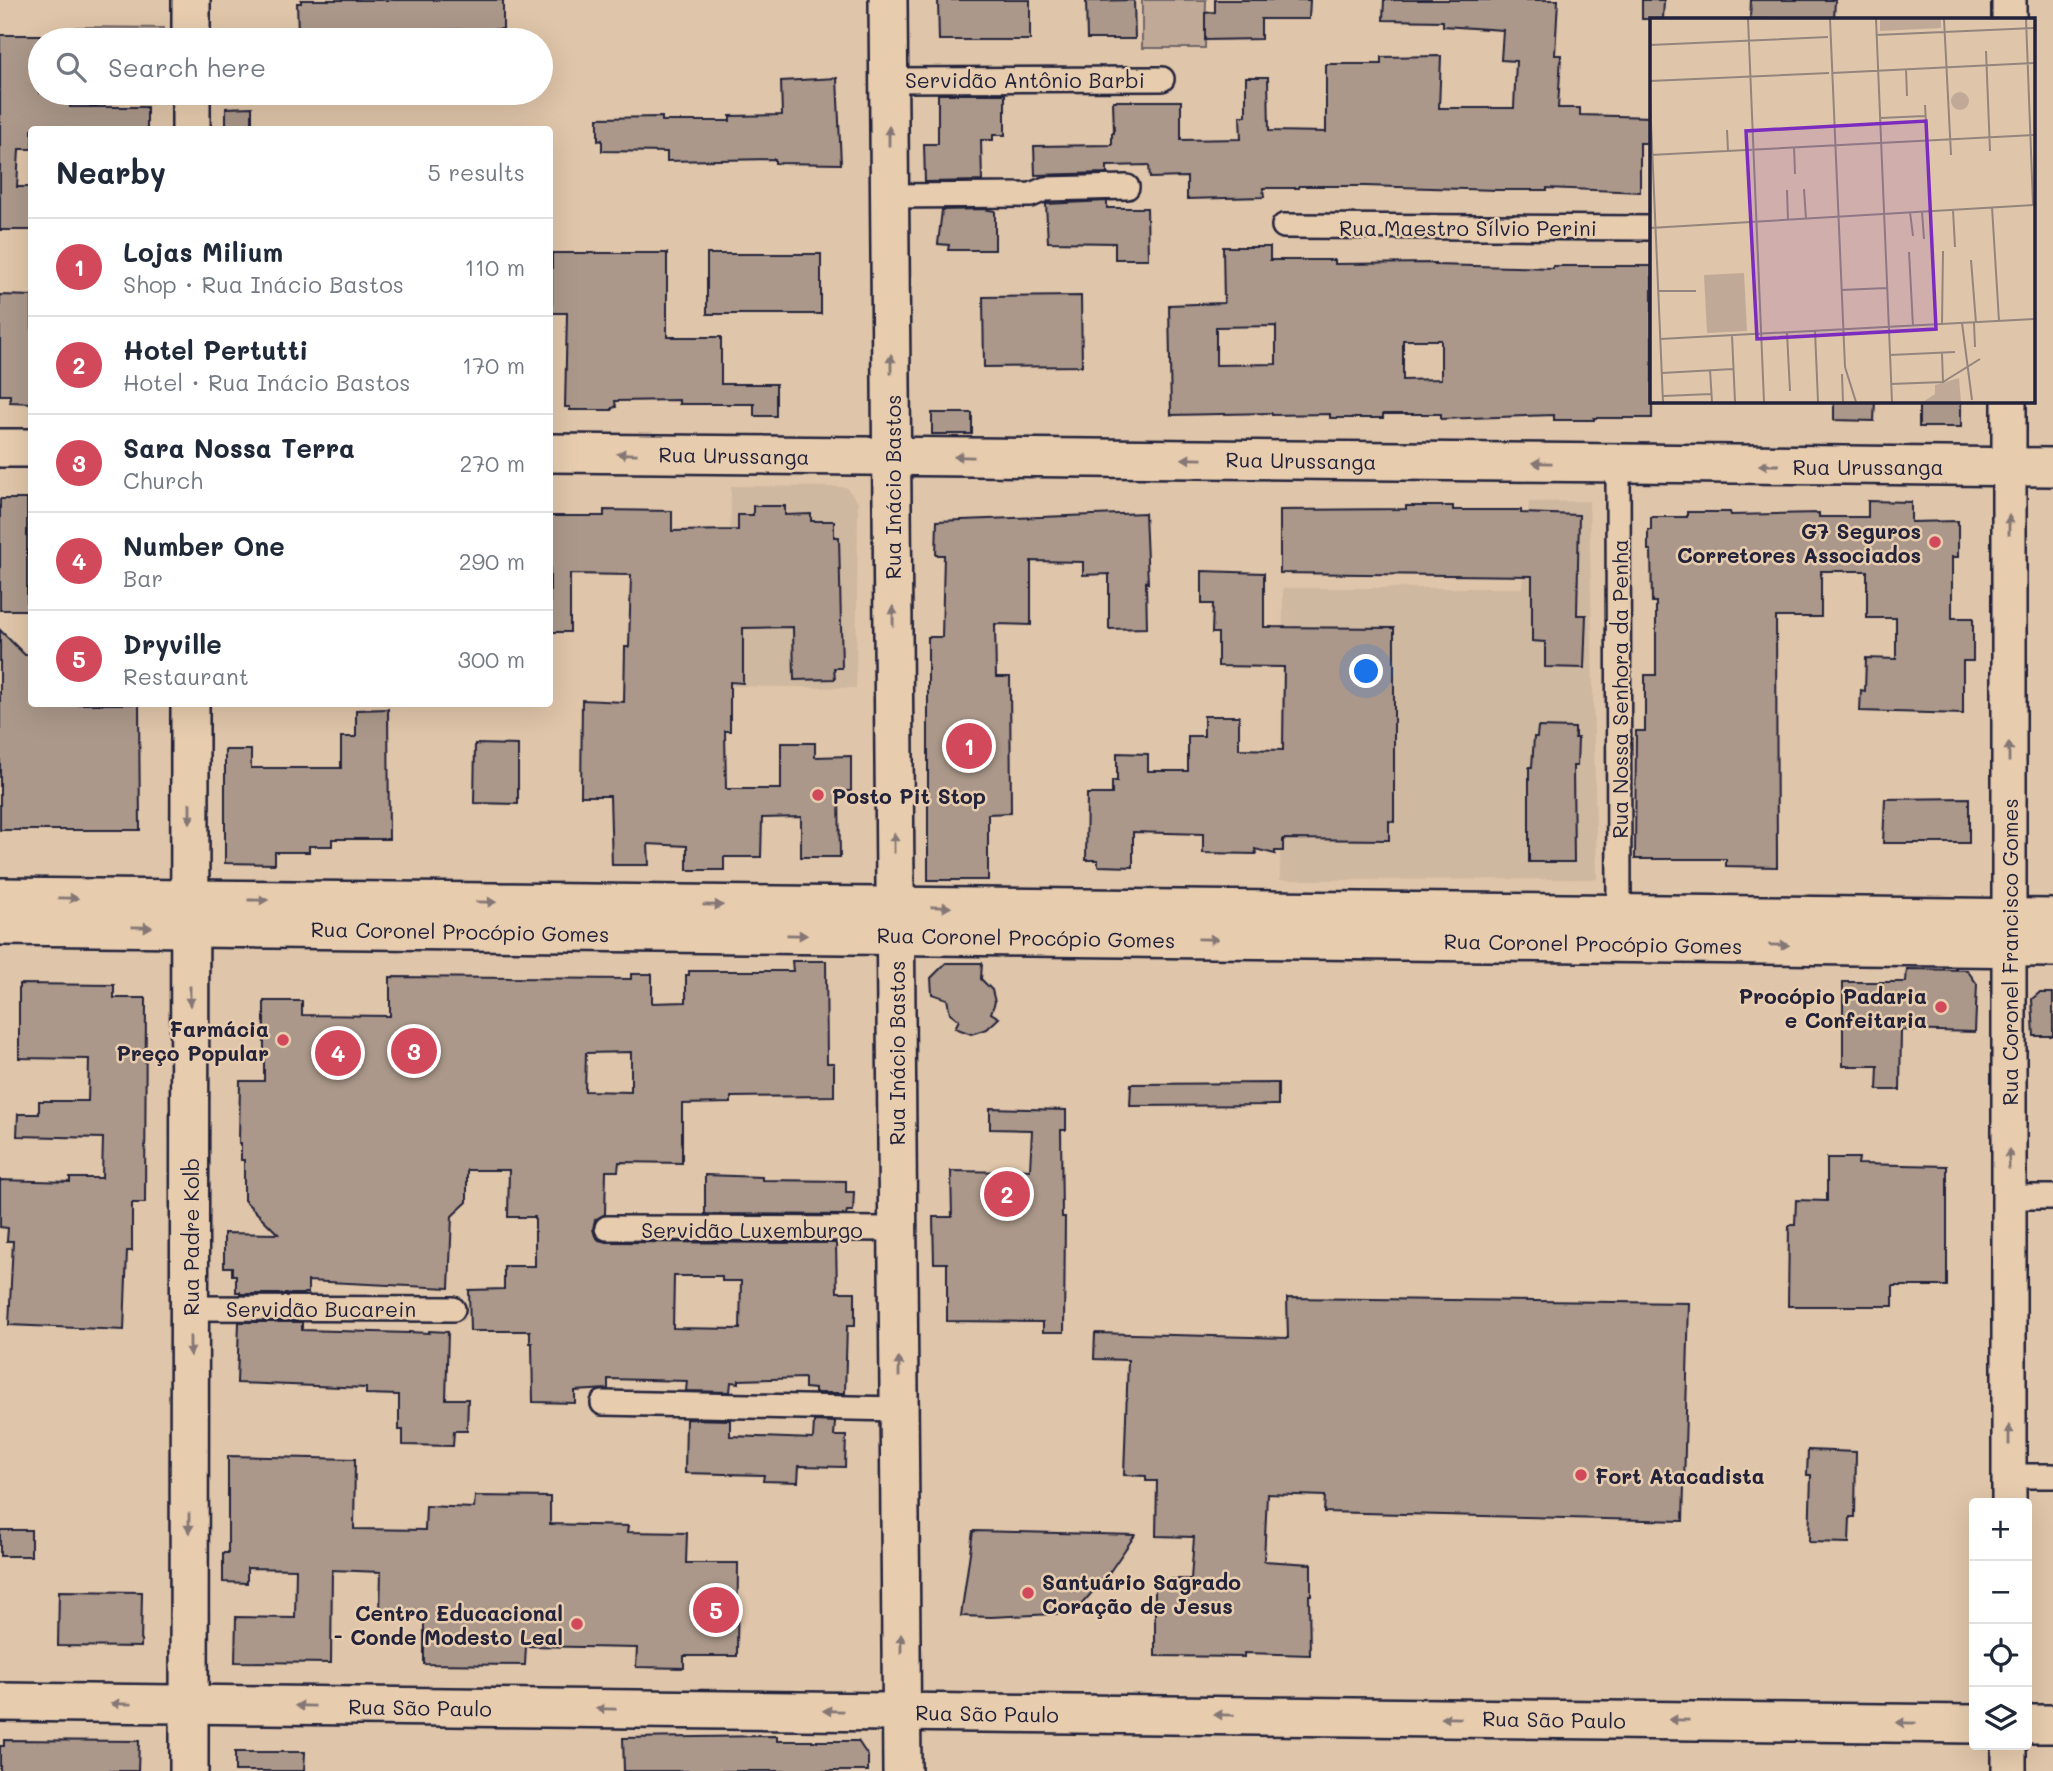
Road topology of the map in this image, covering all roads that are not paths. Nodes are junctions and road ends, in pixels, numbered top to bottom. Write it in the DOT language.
graph roads {
  1 [pos="191,0"];
  2 [pos="888,0"];
  3 [pos="2009,0"];
  4 [pos="2009,18"];
  5 [pos="191,28"];
  6 [pos="1161,79"];
  7 [pos="888,80"];
  8 [pos="191,105"];
  9 [pos="191,126"];
  10 [pos="1127,187"];
  11 [pos="889,196"];
  12 [pos="1284,226"];
  13 [pos="1650,228"];
  14 [pos="2009,402"];
  15 [pos="0,448"];
  16 [pos="28,448"];
  17 [pos="553,453"];
  18 [pos="891,456"];
  19 [pos="1618,463"];
  20 [pos="2009,467"];
  21 [pos="2053,467"];
  22 [pos="190,707"];
  23 [pos="0,897"];
  24 [pos="190,914"];
  25 [pos="1619,914"];
  26 [pos="2053,919"];
  27 [pos="895,921"];
  28 [pos="0,926"];
  29 [pos="2009,933"];
  30 [pos="2053,948"];
  31 [pos="2009,1197"];
  32 [pos="2053,1197"];
  33 [pos="607,1228"];
  34 [pos="898,1229"];
  35 [pos="190,1308"];
  36 [pos="453,1309"];
  37 [pos="603,1403"];
  38 [pos="899,1409"];
  39 [pos="2053,1476"];
  40 [pos="2009,1490"];
  41 [pos="0,1702"];
  42 [pos="189,1704"];
  43 [pos="902,1712"];
  44 [pos="1969,1724"];
  45 [pos="2032,1724"];
  46 [pos="2053,1724"];
  47 [pos="2009,1750"];
  48 [pos="189,1771"];
  49 [pos="902,1771"];
  50 [pos="2009,1771"];
  1 -- 5 [label="main road"];
  2 -- 7 [label="main road, Rua Inácio Bastos"];
  3 -- 4 [label="main road"];
  6 -- 7 [label="street, Servidão Antônio Barbi"];
  11 -- 7 [label="main road, Rua Inácio Bastos, one-way"];
  8 -- 9 [label="main road"];
  10 -- 11 [label="street"];
  18 -- 11 [label="main road, Rua Inácio Bastos, one-way"];
  12 -- 13 [label="street, Rua Maestro Sílvio Perini"];
  14 -- 20 [label="main road, Rua Coronel Francisco Gomes"];
  15 -- 16 [label="main road"];
  18 -- 17 [label="main road, Rua Urussanga, one-way"];
  19 -- 18 [label="main road, Rua Urussanga, one-way"];
  27 -- 18 [label="main road, Rua Inácio Bastos, one-way"];
  20 -- 19 [label="main road, Rua Urussanga, one-way"];
  19 -- 25 [label="street, Rua Nossa Senhora da Penha"];
  20 -- 21 [label="main road, Rua Urussanga"];
  29 -- 20 [label="main road, Rua Coronel Francisco Gomes, one-way"];
  22 -- 24 [label="main road, Rua Padre Kolb, one-way"];
  23 -- 24 [label="main road, Rua Coronel Procópio Gomes, one-way"];
  24 -- 27 [label="main road, Rua Coronel Procópio Gomes, one-way"];
  28 -- 24 [label="main road, Rua Coronel Procópio Gomes, one-way"];
  24 -- 35 [label="main road, Rua Padre Kolb, one-way"];
  27 -- 25 [label="main road, Rua Coronel Procópio Gomes, one-way"];
  25 -- 29 [label="main road, Rua Coronel Procópio Gomes"];
  26 -- 29 [label="main road, Rua Coronel Procópio Gomes"];
  27 -- 29 [label="main road, Rua Coronel Procópio Gomes, one-way"];
  27 -- 34 [label="main road, Rua Inácio Bastos"];
  29 -- 30 [label="main road, Rua Coronel Procópio Gomes"];
  31 -- 29 [label="main road, Rua Coronel Francisco Gomes, one-way"];
  31 -- 32 [label="street"];
  40 -- 31 [label="main road, Rua Coronel Francisco Gomes, one-way"];
  33 -- 34 [label="street, Servidão Luxemburgo"];
  38 -- 34 [label="main road, Rua Inácio Bastos, one-way"];
  35 -- 36 [label="street, Servidão Bucarein"];
  35 -- 42 [label="main road, Rua Padre Kolb, one-way"];
  37 -- 38 [label="street"];
  43 -- 38 [label="main road, Rua Inácio Bastos, one-way"];
  39 -- 40 [label="street"];
  42 -- 41 [label="main road, Rua São Paulo, one-way"];
  43 -- 42 [label="main road, Rua São Paulo, one-way"];
  42 -- 48 [label="main road, Rua Padre Kolb"];
  44 -- 43 [label="main road, Rua São Paulo, one-way"];
  43 -- 49 [label="main road, Rua Inácio Bastos"];
  45 -- 46 [label="main road"];
  47 -- 50 [label="main road"];
}
